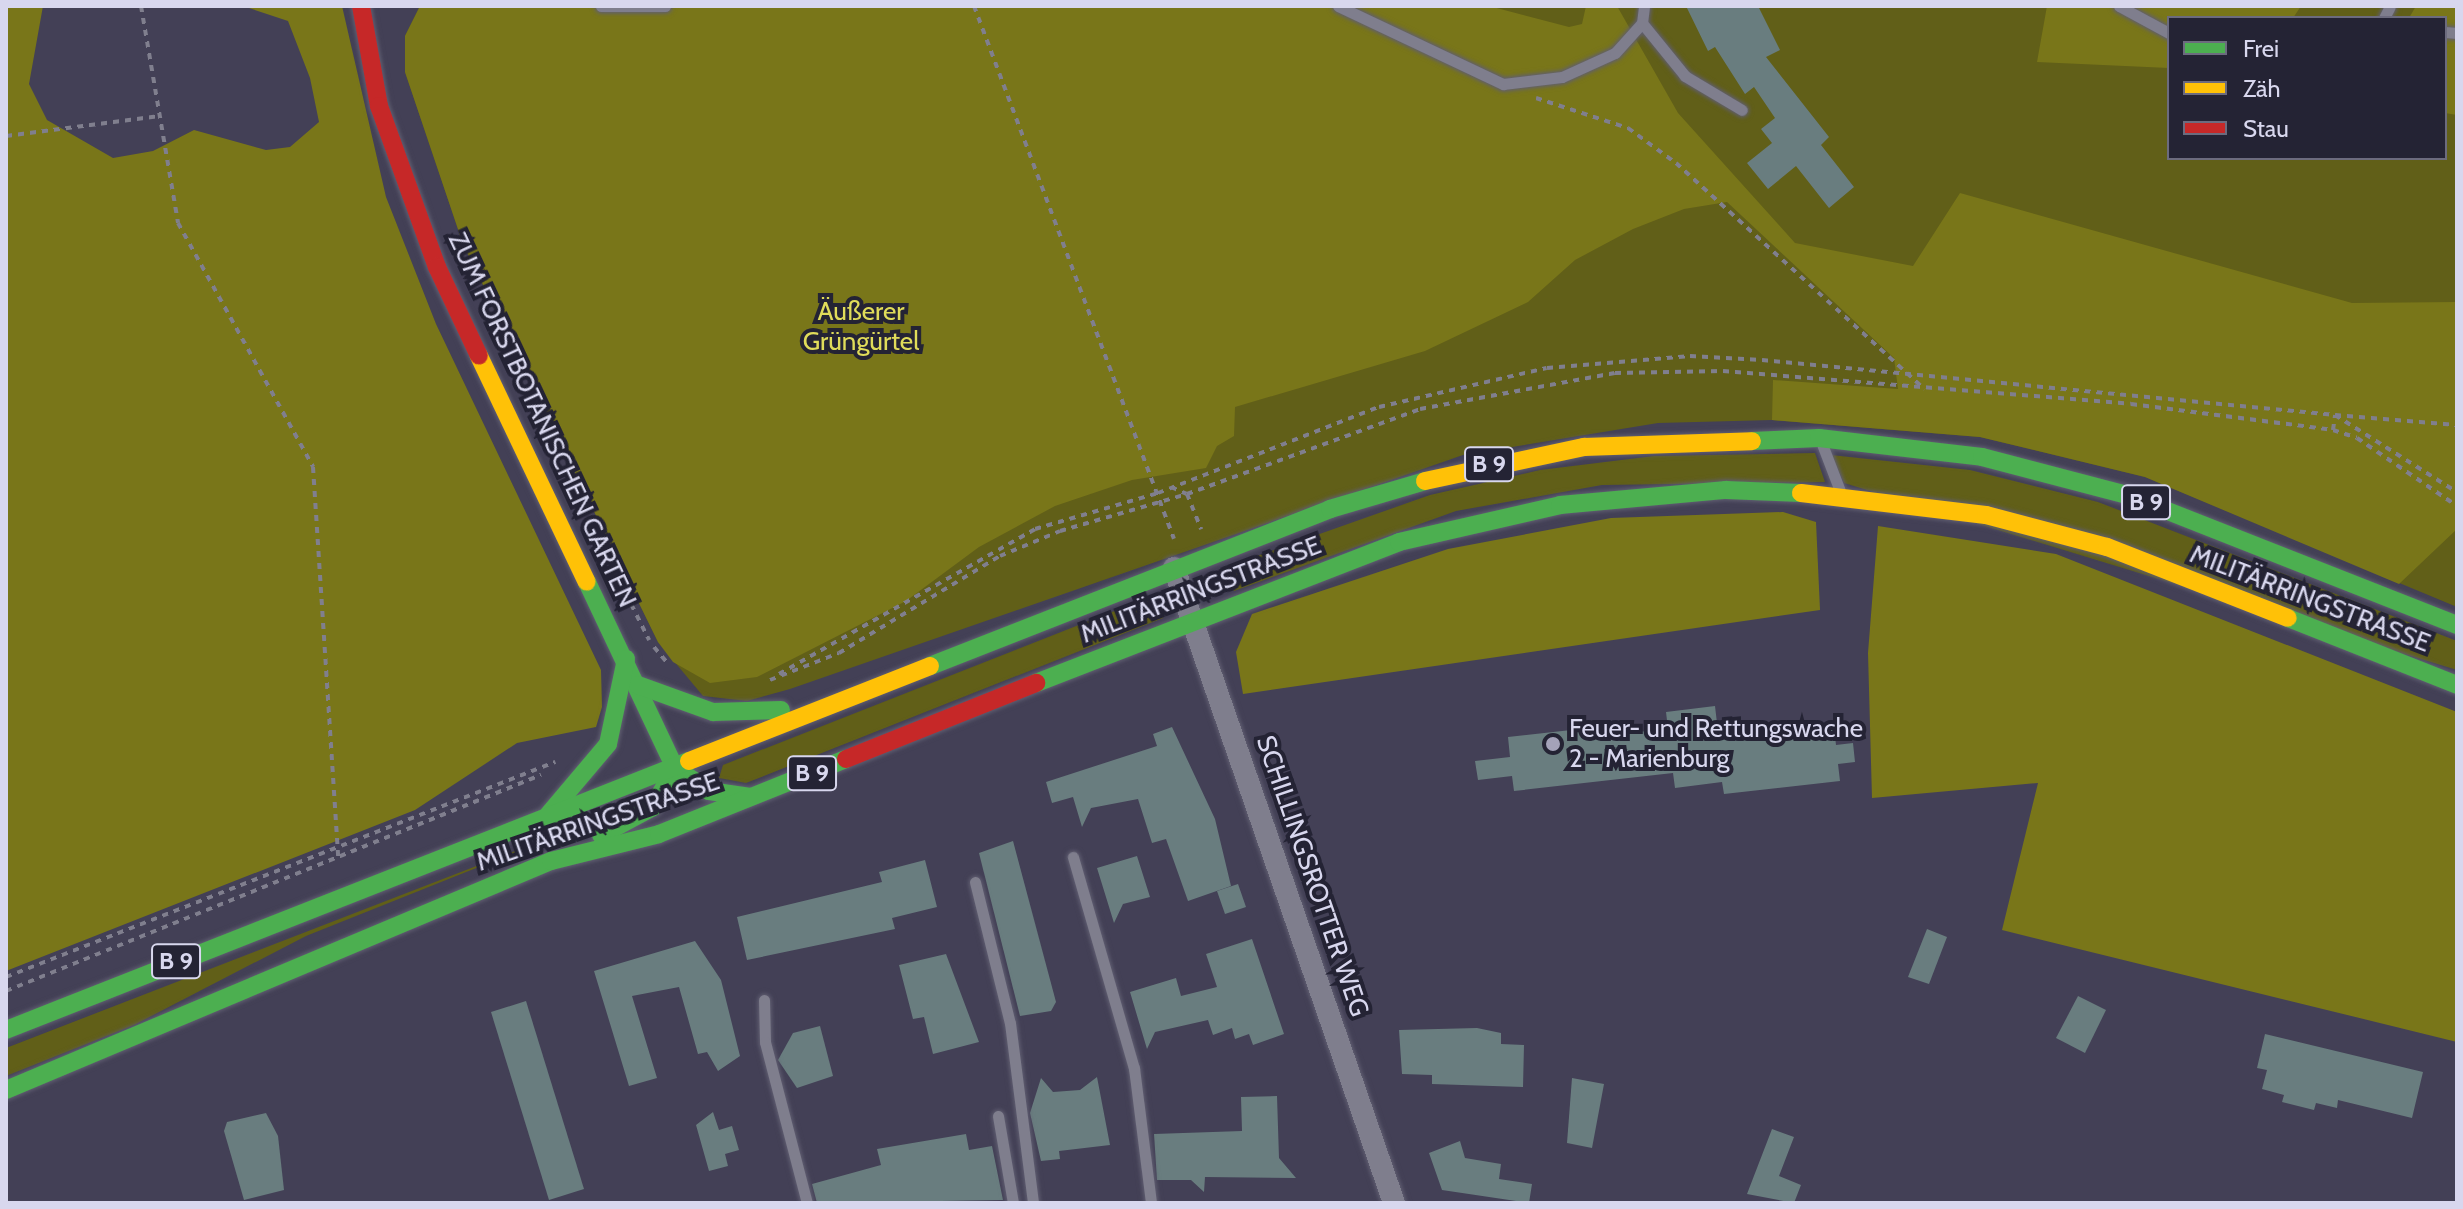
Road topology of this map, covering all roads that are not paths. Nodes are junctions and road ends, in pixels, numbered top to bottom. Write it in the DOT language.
graph roads {
  1 [pos="361,6"];
  2 [pos="601,6"];
  3 [pos="665,6"];
  4 [pos="1338,6"];
  5 [pos="1644,6"];
  6 [pos="2119,6"];
  7 [pos="1642,23"];
  8 [pos="2167,32"];
  9 [pos="1742,110"];
  10 [pos="1819,438"];
  11 [pos="1842,495"];
  12 [pos="1174,568"];
  13 [pos="1194,620"];
  14 [pos="2457,625"];
  15 [pos="626,659"];
  16 [pos="638,685"];
  17 [pos="2457,685"];
  18 [pos="817,707"];
  19 [pos="675,768"];
  20 [pos="751,797"];
  21 [pos="541,822"];
  22 [pos="1073,857"];
  23 [pos="551,861"];
  24 [pos="975,882"];
  25 [pos="764,1000"];
  26 [pos="6,1030"];
  27 [pos="6,1090"];
  28 [pos="998,1116"];
  29 [pos="807,1203"];
  30 [pos="1013,1203"];
  31 [pos="1033,1203"];
  32 [pos="1151,1203"];
  33 [pos="1394,1203"];
  1 -- 15 [label="main road, ZUM FORSTBOTANISCHEN GARTEN"];
  2 -- 3 [label="lane"];
  4 -- 7 [label="lane"];
  5 -- 7 [label="lane"];
  6 -- 8 [label="lane"];
  7 -- 9 [label="lane"];
  10 -- 11 [label="lane"];
  10 -- 12 [label="main road, MILITÄRRINGSTRASSE / B 9"];
  10 -- 14 [label="main road, MILITÄRRINGSTRASSE / B 9"];
  11 -- 13 [label="main road, MILITÄRRINGSTRASSE / B 9"];
  11 -- 17 [label="main road, MILITÄRRINGSTRASSE / B 9"];
  12 -- 13 [label="street, SCHILLINGSROTTER WEG"];
  12 -- 18 [label="main road, MILITÄRRINGSTRASSE / B 9"];
  13 -- 20 [label="main road, MILITÄRRINGSTRASSE / B 9"];
  13 -- 33 [label="street, SCHILLINGSROTTER WEG"];
  15 -- 16 [label="main road, ZUM FORSTBOTANISCHEN GARTEN"];
  15 -- 21 [label="main road, B 9"];
  16 -- 18 [label="main road, B 9"];
  16 -- 19 [label="main road, ZUM FORSTBOTANISCHEN GARTEN"];
  18 -- 19 [label="main road, MILITÄRRINGSTRASSE / B 9"];
  19 -- 20 [label="main road"];
  19 -- 21 [label="main road, MILITÄRRINGSTRASSE / B 9"];
  19 -- 23 [label="main road, B 9"];
  20 -- 23 [label="main road, MILITÄRRINGSTRASSE / B 9"];
  21 -- 26 [label="main road, MILITÄRRINGSTRASSE / B 9"];
  22 -- 32 [label="lane"];
  23 -- 27 [label="main road, MILITÄRRINGSTRASSE / B 9"];
  24 -- 31 [label="lane"];
  25 -- 29 [label="lane"];
  28 -- 30 [label="lane"];
}
